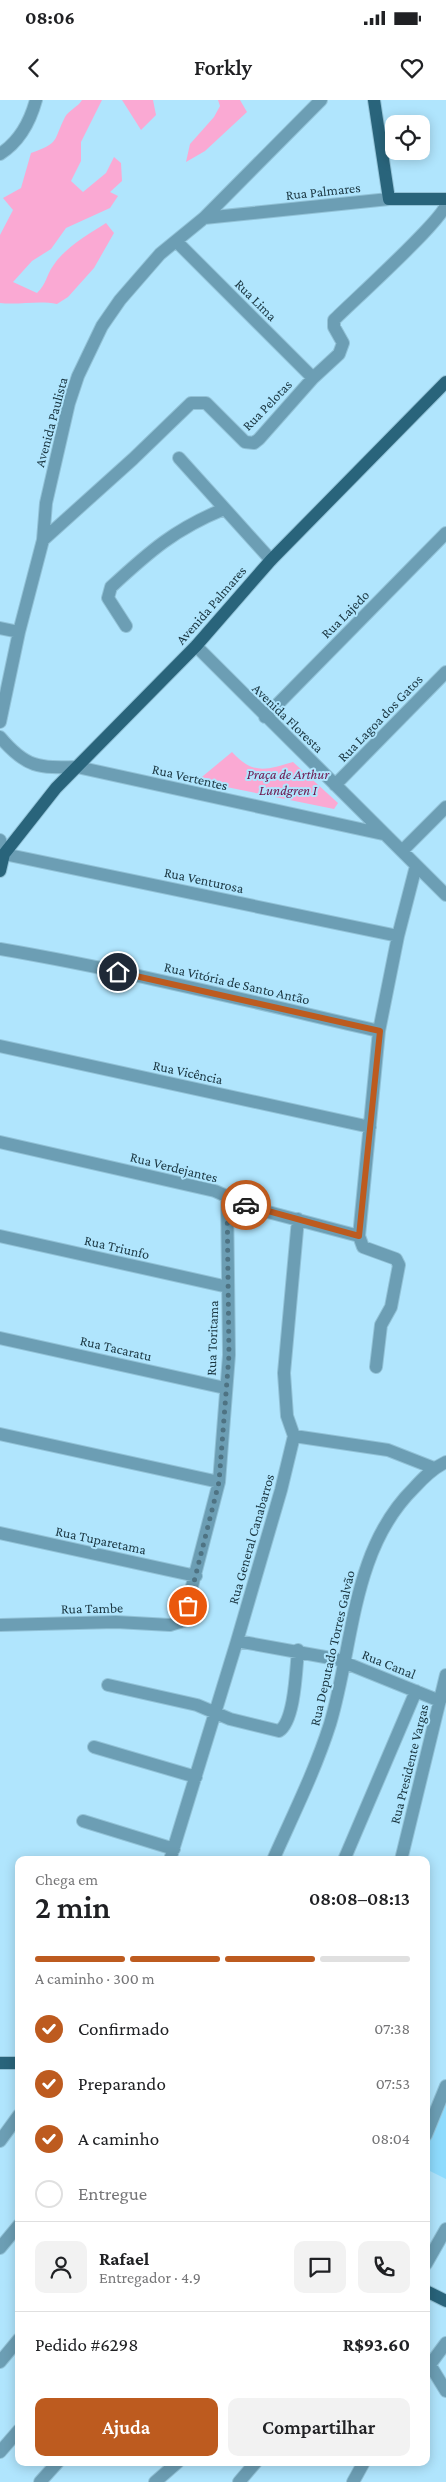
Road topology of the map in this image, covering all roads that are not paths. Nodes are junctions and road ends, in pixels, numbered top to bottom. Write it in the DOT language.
graph roads {
  1 [pos="36,100"];
  2 [pos="322,100"];
  3 [pos="378,100"];
  4 [pos="0,154"];
  5 [pos="389,199"];
  6 [pos="446,199"];
  7 [pos="446,204"];
  8 [pos="204,218"];
  9 [pos="177,242"];
  10 [pos="313,378"];
  11 [pos="446,383"];
  12 [pos="179,458"];
  13 [pos="224,509"];
  14 [pos="446,533"];
  15 [pos="43,540"];
  16 [pos="271,560"];
  17 [pos="126,626"];
  18 [pos="0,628"];
  19 [pos="19,632"];
  20 [pos="196,646"];
  21 [pos="446,672"];
  22 [pos="265,717"];
  23 [pos="0,722"];
  24 [pos="0,737"];
  25 [pos="77,767"];
  26 [pos="335,784"];
  27 [pos="446,807"];
  28 [pos="383,834"];
  29 [pos="0,840"];
  30 [pos="402,851"];
  31 [pos="4,854"];
  32 [pos="416,866"];
  33 [pos="0,871"];
  34 [pos="446,895"];
  35 [pos="398,936"];
  36 [pos="0,949"];
  37 [pos="380,1031"];
  38 [pos="0,1046"];
  39 [pos="370,1127"];
  40 [pos="0,1142"];
  41 [pos="227,1196"];
  42 [pos="298,1219"];
  43 [pos="0,1236"];
  44 [pos="359,1236"];
  45 [pos="228,1288"];
  46 [pos="0,1338"];
  47 [pos="376,1367"];
  48 [pos="226,1388"];
  49 [pos="0,1434"];
  50 [pos="294,1436"];
  51 [pos="446,1462"];
  52 [pos="434,1468"];
  53 [pos="219,1482"];
  54 [pos="0,1533"];
  55 [pos="196,1576"];
  56 [pos="184,1621"];
  57 [pos="0,1624"];
  58 [pos="237,1641"];
  59 [pos="298,1650"];
  60 [pos="344,1662"];
  61 [pos="446,1675"];
  62 [pos="108,1685"];
  63 [pos="416,1691"];
  64 [pos="440,1701"];
  65 [pos="215,1712"];
  66 [pos="94,1747"];
  67 [pos="196,1777"];
  68 [pos="83,1821"];
  69 [pos="172,1854"];
  70 [pos="275,1856"];
  71 [pos="346,1856"];
  72 [pos="402,1856"];
  73 [pos="0,2063"];
  74 [pos="15,2063"];
  75 [pos="446,2086"];
  76 [pos="15,2120"];
  77 [pos="430,2125"];
  78 [pos="0,2141"];
  79 [pos="446,2229"];
  80 [pos="15,2230"];
  81 [pos="0,2248"];
  82 [pos="430,2257"];
  83 [pos="430,2293"];
  84 [pos="446,2301"];
  85 [pos="446,2343"];
  86 [pos="15,2344"];
  87 [pos="0,2362"];
  88 [pos="430,2364"];
  89 [pos="430,2370"];
  90 [pos="446,2391"];
  91 [pos="15,2435"];
  92 [pos="0,2452"];
  93 [pos="54,2466"];
  94 [pos="173,2466"];
  95 [pos="253,2466"];
  96 [pos="362,2466"];
  97 [pos="40,2482"];
  98 [pos="155,2482"];
  99 [pos="239,2482"];
  100 [pos="353,2482"];
  1 -- 4 [label="street"];
  2 -- 8 [label="street, Avenida Paulista"];
  3 -- 5 [label="main road"];
  5 -- 6 [label="main road, Rua Palmares"];
  5 -- 8 [label="street, Rua Palmares"];
  7 -- 10 [label="street, Rua Pelotas"];
  8 -- 9 [label="street, Avenida Paulista"];
  9 -- 10 [label="street, Rua Lima"];
  9 -- 15 [label="street, Avenida Paulista"];
  10 -- 15 [label="street, Rua Pelotas"];
  11 -- 16 [label="main road, Avenida Palmares"];
  12 -- 13 [label="street"];
  13 -- 16 [label="street"];
  13 -- 17 [label="street"];
  14 -- 22 [label="street, Rua Lajedo"];
  15 -- 19 [label="street, Avenida Paulista"];
  16 -- 20 [label="main road, Avenida Palmares"];
  18 -- 19 [label="street"];
  19 -- 23 [label="street, Avenida Paulista"];
  20 -- 22 [label="street, Avenida Floresta"];
  20 -- 25 [label="main road, Avenida Palmares"];
  21 -- 26 [label="street, Rua Lagoa dos Gatos"];
  22 -- 26 [label="street, Avenida Floresta"];
  24 -- 25 [label="street, Rua Vertentes"];
  25 -- 28 [label="street, Rua Vertentes"];
  25 -- 31 [label="main road, Avenida Palmares"];
  26 -- 28 [label="street, Avenida Floresta"];
  27 -- 30 [label="street"];
  28 -- 30 [label="street, Avenida Floresta"];
  29 -- 31 [label="street"];
  30 -- 32 [label="street, Avenida Floresta"];
  31 -- 33 [label="main road"];
  31 -- 35 [label="street, Rua Venturosa"];
  32 -- 34 [label="street, Avenida Floresta"];
  32 -- 35 [label="street"];
  35 -- 37 [label="street"];
  36 -- 37 [label="street, Rua Vitória de Santo Antão"];
  37 -- 39 [label="street"];
  38 -- 39 [label="street, Rua Vicência"];
  39 -- 44 [label="street"];
  40 -- 41 [label="street, Rua Verdejantes"];
  41 -- 42 [label="street, Rua Verdejantes"];
  41 -- 45 [label="street, Rua Toritama"];
  42 -- 44 [label="street, Rua Verdejantes"];
  42 -- 50 [label="street"];
  43 -- 45 [label="street, Rua Triunfo"];
  44 -- 47 [label="street, Rua Verdejantes"];
  45 -- 48 [label="street, Rua Toritama"];
  46 -- 48 [label="street, Rua Tacaratu"];
  48 -- 53 [label="street, Rua Toritama"];
  49 -- 53 [label="street"];
  50 -- 52 [label="street"];
  50 -- 58 [label="street, Rua General Canabarros"];
  51 -- 52 [label="street, Rua Deputado Torres Galvão"];
  52 -- 60 [label="street, Rua Deputado Torres Galvão"];
  53 -- 55 [label="street, Rua Toritama"];
  54 -- 55 [label="street, Rua Tuparetama"];
  55 -- 56 [label="street, Rua Toritama"];
  56 -- 57 [label="street, Rua Tambe"];
  58 -- 59 [label="street, Rua Canal"];
  58 -- 65 [label="street, Rua General Canabarros"];
  59 -- 60 [label="street, Rua Canal"];
  59 -- 65 [label="street"];
  60 -- 63 [label="street, Rua Canal"];
  60 -- 70 [label="street, Rua Deputado Torres Galvão"];
  61 -- 64 [label="street, Rua Presidente Vargas"];
  62 -- 65 [label="street"];
  63 -- 64 [label="street, Rua Canal"];
  63 -- 71 [label="street"];
  64 -- 72 [label="street, Rua Presidente Vargas"];
  65 -- 67 [label="street, Rua General Canabarros"];
  66 -- 67 [label="street"];
  67 -- 69 [label="street, Rua General Canabarros"];
  68 -- 69 [label="street"];
  73 -- 74 [label="main road"];
  75 -- 77 [label="street"];
  76 -- 78 [label="street"];
  79 -- 82 [label="street"];
  80 -- 81 [label="street"];
  83 -- 84 [label="main road"];
  85 -- 88 [label="street"];
  86 -- 87 [label="street"];
  89 -- 90 [label="street"];
  91 -- 92 [label="street"];
  93 -- 97 [label="street"];
  94 -- 98 [label="street"];
  95 -- 99 [label="street"];
  96 -- 100 [label="street"];
}
